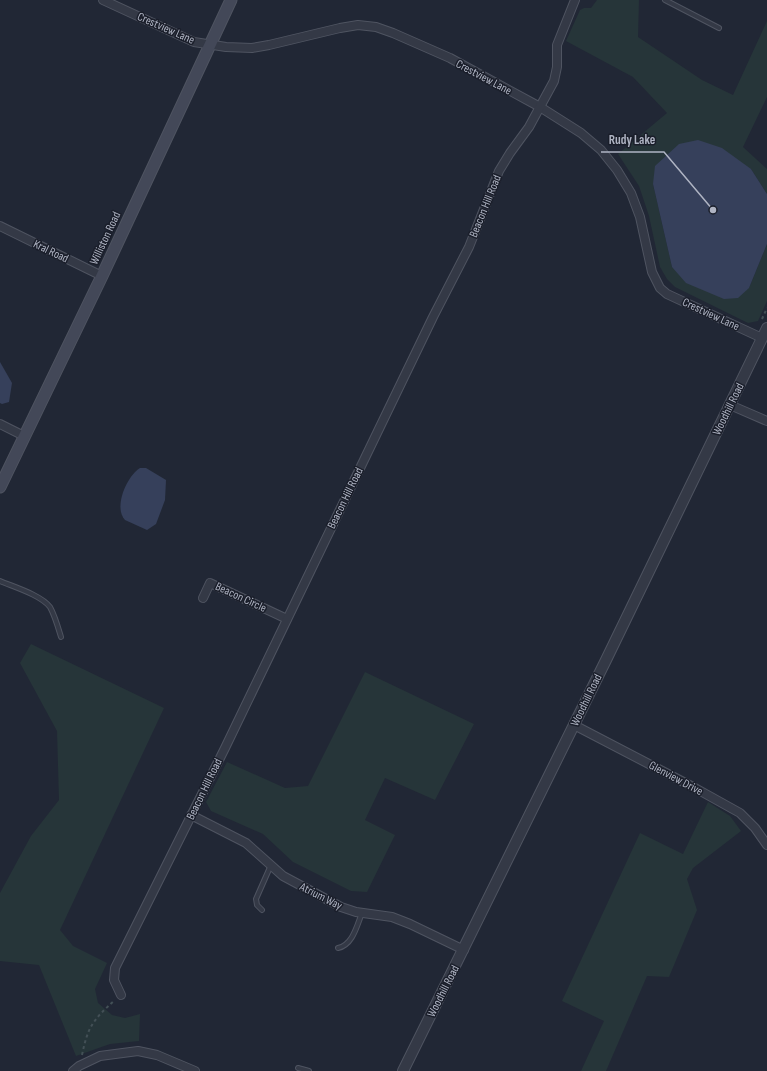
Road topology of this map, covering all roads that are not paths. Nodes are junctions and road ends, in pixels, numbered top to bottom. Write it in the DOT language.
graph roads {
  1 [pos="103,0"];
  2 [pos="231,0"];
  3 [pos="575,0"];
  4 [pos="664,0"];
  5 [pos="719,28"];
  6 [pos="210,45"];
  7 [pos="540,107"];
  8 [pos="0,226"];
  9 [pos="102,276"];
  10 [pos="767,328"];
  11 [pos="762,338"];
  12 [pos="730,405"];
  13 [pos="767,421"];
  14 [pos="0,424"];
  15 [pos="24,436"];
  16 [pos="0,487"];
  17 [pos="0,580"];
  18 [pos="203,598"];
  19 [pos="287,619"];
  20 [pos="61,637"];
  21 [pos="574,725"];
  22 [pos="191,815"];
  23 [pos="767,845"];
  24 [pos="271,864"];
  25 [pos="262,910"];
  26 [pos="362,913"];
  27 [pos="338,948"];
  28 [pos="464,950"];
  29 [pos="121,995"];
  30 [pos="76,1068"];
  31 [pos="298,1068"];
  32 [pos="195,1071"];
  33 [pos="309,1071"];
  34 [pos="403,1071"];
  1 -- 6 [label="street, Crestview Lane"];
  2 -- 6 [label="main road, Williston Road"];
  3 -- 7 [label="street, Beacon Hill Road"];
  4 -- 5 [label="lane"];
  6 -- 7 [label="street, Crestview Lane"];
  6 -- 9 [label="main road, Williston Road"];
  7 -- 11 [label="street, Crestview Lane"];
  7 -- 19 [label="street, Beacon Hill Road"];
  8 -- 9 [label="street, Kral Road"];
  9 -- 15 [label="main road, Williston Road"];
  10 -- 11 [label="street, Woodhill Road"];
  11 -- 12 [label="street, Woodhill Road"];
  12 -- 13 [label="street"];
  12 -- 21 [label="street, Woodhill Road"];
  14 -- 15 [label="street"];
  15 -- 16 [label="main road, Williston Road"];
  17 -- 20 [label="lane"];
  18 -- 19 [label="street, Beacon Circle"];
  19 -- 22 [label="street, Beacon Hill Road"];
  21 -- 23 [label="street, Glenview Drive"];
  21 -- 28 [label="street, Woodhill Road"];
  22 -- 24 [label="street, Atrium Way"];
  22 -- 29 [label="street, Beacon Hill Road"];
  24 -- 25 [label="lane"];
  24 -- 26 [label="street, Atrium Way"];
  26 -- 27 [label="lane"];
  26 -- 28 [label="street, Atrium Way"];
  28 -- 34 [label="street, Woodhill Road"];
  30 -- 32 [label="street"];
  31 -- 33 [label="lane"];
}
